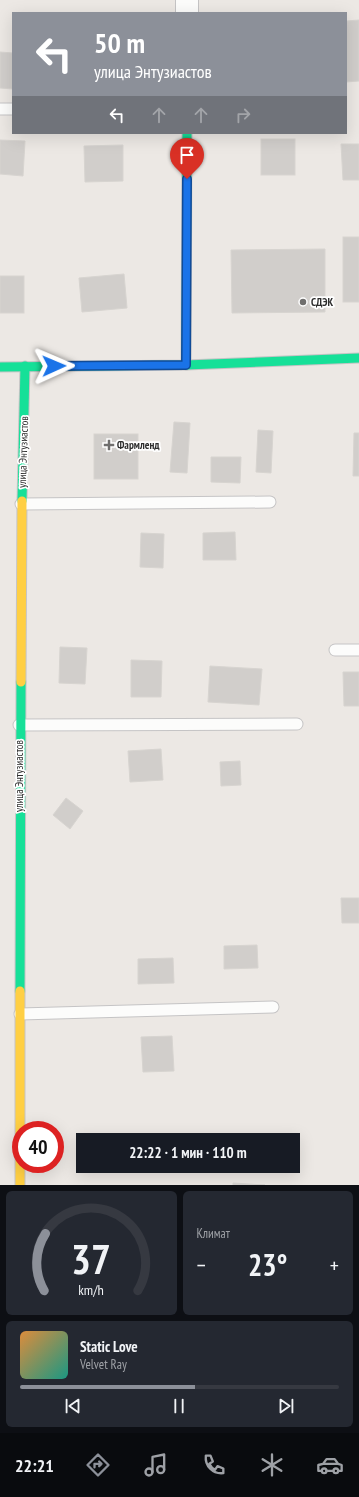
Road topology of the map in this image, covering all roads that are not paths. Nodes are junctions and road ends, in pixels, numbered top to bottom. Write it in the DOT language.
graph roads {
  1 [pos="187,0"];
  2 [pos="187,12"];
  3 [pos="0,109"];
  4 [pos="12,109"];
  5 [pos="187,134"];
  6 [pos="359,358"];
  7 [pos="186,365"];
  8 [pos="25,366"];
  9 [pos="0,367"];
  10 [pos="270,502"];
  11 [pos="21,504"];
  12 [pos="335,650"];
  13 [pos="359,650"];
  14 [pos="297,724"];
  15 [pos="19,725"];
  16 [pos="273,1007"];
  17 [pos="20,1014"];
  18 [pos="20,1185"];
  1 -- 2 [label="street"];
  3 -- 4 [label="lane"];
  5 -- 7 [label="street"];
  6 -- 7 [label="street"];
  7 -- 8 [label="street"];
  8 -- 9 [label="street"];
  8 -- 11 [label="street, улица Энтузиастов"];
  10 -- 11 [label="lane"];
  11 -- 15 [label="street, улица Энтузиастов"];
  12 -- 13 [label="lane"];
  14 -- 15 [label="lane"];
  15 -- 17 [label="street, улица Энтузиастов"];
  16 -- 17 [label="lane"];
  17 -- 18 [label="street, улица Энтузиастов"];
}
